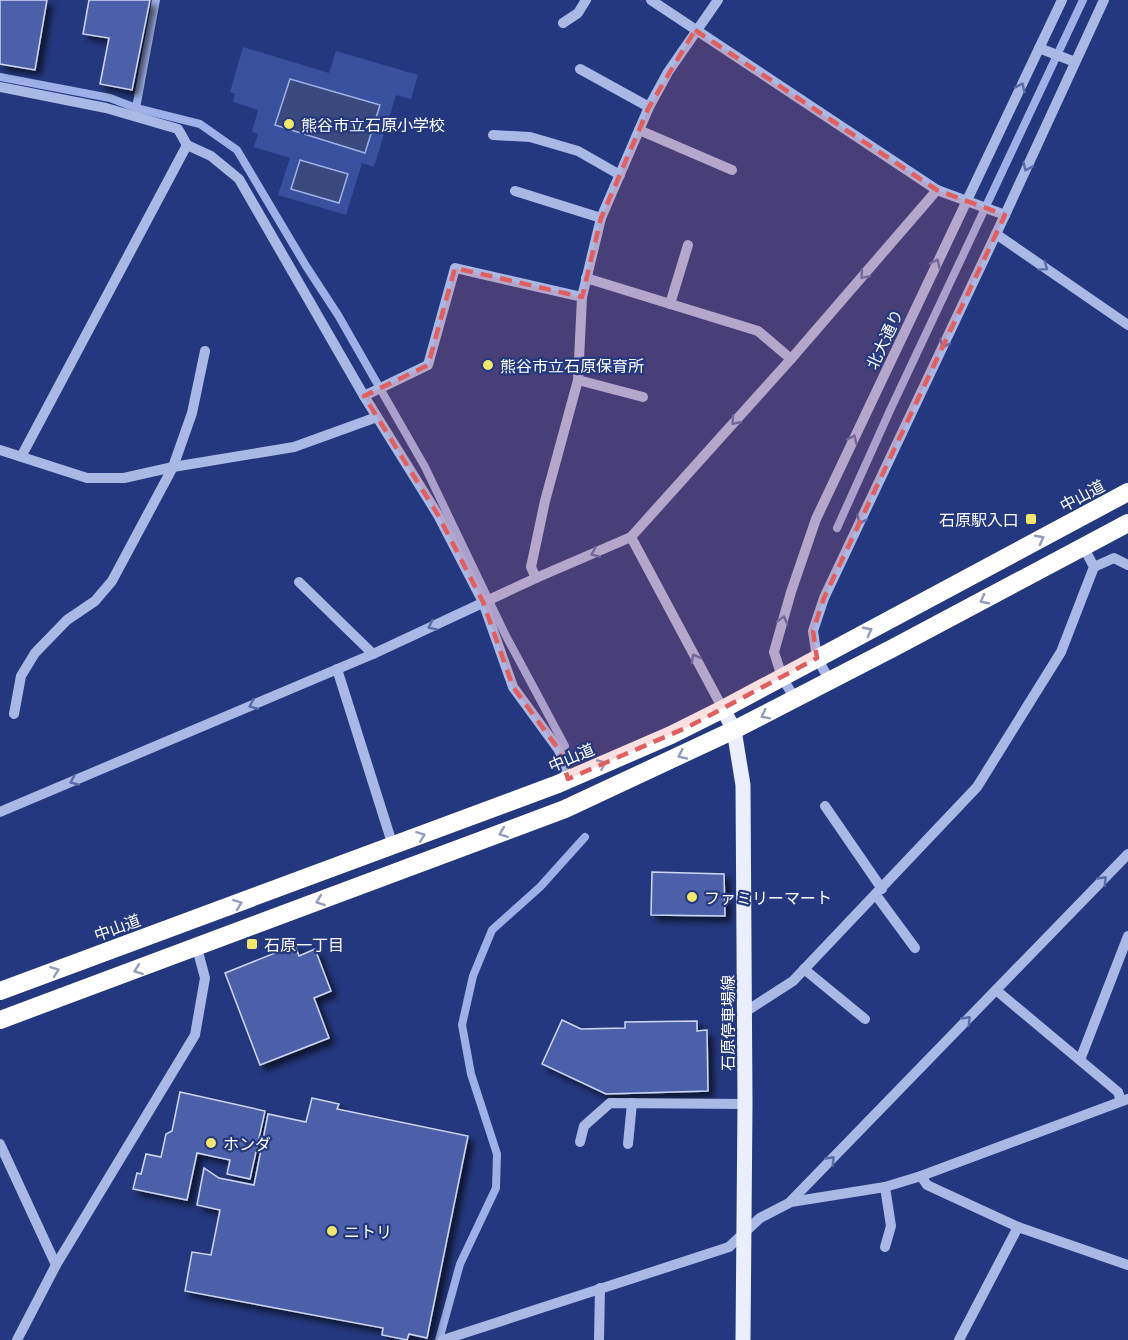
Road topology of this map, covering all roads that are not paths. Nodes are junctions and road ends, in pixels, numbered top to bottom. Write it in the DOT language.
graph roads {
  1 [pos="586,0"];
  2 [pos="651,0"];
  3 [pos="718,0"];
  4 [pos="1062,0"];
  5 [pos="1104,0"];
  6 [pos="1109,0"];
  7 [pos="1096,14"];
  8 [pos="563,23"];
  9 [pos="695,30"];
  10 [pos="1039,48"];
  11 [pos="1075,62"];
  12 [pos="580,69"];
  13 [pos="0,87"];
  14 [pos="649,106"];
  15 [pos="639,130"];
  16 [pos="493,135"];
  17 [pos="187,145"];
  18 [pos="732,170"];
  19 [pos="620,176"];
  20 [pos="937,190"];
  21 [pos="515,191"];
  22 [pos="966,202"];
  23 [pos="1005,215"];
  24 [pos="601,218"];
  25 [pos="996,234"];
  26 [pos="688,245"];
  27 [pos="586,278"];
  28 [pos="582,297"];
  29 [pos="670,304"];
  30 [pos="1128,325"];
  31 [pos="205,351"];
  32 [pos="791,359"];
  33 [pos="578,380"];
  34 [pos="364,396"];
  35 [pos="643,398"];
  36 [pos="377,417"];
  37 [pos="0,450"];
  38 [pos="22,455"];
  39 [pos="173,468"];
  40 [pos="1128,492"];
  41 [pos="1128,523"];
  42 [pos="631,537"];
  43 [pos="1083,546"];
  44 [pos="1128,566"];
  45 [pos="1094,567"];
  46 [pos="536,578"];
  47 [pos="299,582"];
  48 [pos="484,602"];
  49 [pos="373,654"];
  50 [pos="817,658"];
  51 [pos="337,669"];
  52 [pos="782,676"];
  53 [pos="830,681"];
  54 [pos="795,699"];
  55 [pos="723,710"];
  56 [pos="14,714"];
  57 [pos="734,730"];
  58 [pos="568,779"];
  59 [pos="825,806"];
  60 [pos="0,812"];
  61 [pos="393,846"];
  62 [pos="1127,856"];
  63 [pos="879,892"];
  64 [pos="1128,936"];
  65 [pos="197,948"];
  66 [pos="915,948"];
  67 [pos="804,969"];
  68 [pos="996,990"];
  69 [pos="0,992"];
  70 [pos="745,1012"];
  71 [pos="865,1019"];
  72 [pos="0,1020"];
  73 [pos="1080,1060"];
  74 [pos="1125,1100"];
  75 [pos="632,1103"];
  76 [pos="745,1104"];
  77 [pos="580,1142"];
  78 [pos="0,1144"];
  79 [pos="628,1144"];
  80 [pos="4,1165"];
  81 [pos="921,1176"];
  82 [pos="885,1187"];
  83 [pos="791,1202"];
  84 [pos="1018,1227"];
  85 [pos="745,1232"];
  86 [pos="885,1247"];
  87 [pos="56,1265"];
  88 [pos="1128,1265"];
  89 [pos="600,1288"];
  90 [pos="448,1338"];
  91 [pos="17,1340"];
  92 [pos="599,1340"];
  93 [pos="743,1340"];
  94 [pos="959,1340"];
  1 -- 8 [label="street"];
  2 -- 9 [label="street"];
  3 -- 9 [label="street"];
  4 -- 10 [label="street, 北大通り"];
  5 -- 7 [label="street"];
  6 -- 7 [label="street"];
  7 -- 11 [label="street"];
  9 -- 14 [label="street"];
  9 -- 20 [label="street"];
  10 -- 11 [label="street"];
  22 -- 10 [label="street, 北大通り, one-way"];
  11 -- 23 [label="street, one-way"];
  12 -- 14 [label="street"];
  13 -- 17 [label="street"];
  14 -- 15 [label="street"];
  15 -- 18 [label="street"];
  15 -- 19 [label="street"];
  16 -- 19 [label="street"];
  17 -- 34 [label="street"];
  17 -- 38 [label="street"];
  19 -- 24 [label="street"];
  20 -- 22 [label="street"];
  20 -- 32 [label="street, one-way"];
  21 -- 24 [label="street"];
  22 -- 23 [label="street"];
  52 -- 22 [label="street, 北大通り, one-way"];
  23 -- 25 [label="street"];
  24 -- 27 [label="street"];
  25 -- 30 [label="street, one-way"];
  25 -- 50 [label="street, one-way"];
  26 -- 29 [label="street"];
  27 -- 28 [label="street"];
  27 -- 29 [label="street"];
  28 -- 33 [label="street"];
  28 -- 34 [label="street"];
  29 -- 32 [label="street"];
  31 -- 39 [label="street"];
  32 -- 42 [label="street, one-way"];
  33 -- 35 [label="street"];
  33 -- 46 [label="street"];
  34 -- 36 [label="street"];
  36 -- 39 [label="street"];
  36 -- 48 [label="street"];
  37 -- 38 [label="street"];
  38 -- 39 [label="street"];
  39 -- 56 [label="street"];
  50 -- 40 [label="highway, 中山道, one-way"];
  41 -- 43 [label="highway"];
  42 -- 46 [label="street, one-way"];
  55 -- 42 [label="street, one-way"];
  43 -- 45 [label="street"];
  43 -- 53 [label="highway, one-way"];
  44 -- 45 [label="street"];
  45 -- 63 [label="street"];
  46 -- 48 [label="street"];
  47 -- 49 [label="street"];
  48 -- 49 [label="street, one-way"];
  48 -- 58 [label="street"];
  49 -- 51 [label="street"];
  50 -- 52 [label="highway, 中山道"];
  50 -- 53 [label="street"];
  51 -- 60 [label="street, one-way"];
  51 -- 61 [label="street"];
  52 -- 54 [label="street, 北大通り"];
  52 -- 55 [label="highway, 中山道"];
  53 -- 54 [label="highway"];
  54 -- 57 [label="highway, one-way"];
  55 -- 57 [label="main road, 石原停車場線"];
  58 -- 55 [label="highway, 中山道, one-way"];
  57 -- 65 [label="highway, one-way"];
  57 -- 70 [label="main road, 石原停車場線"];
  61 -- 58 [label="highway, 中山道, one-way"];
  59 -- 63 [label="street"];
  69 -- 61 [label="highway, 中山道, one-way"];
  68 -- 62 [label="street, one-way"];
  63 -- 66 [label="street"];
  63 -- 67 [label="street"];
  64 -- 73 [label="street"];
  65 -- 72 [label="highway, one-way"];
  65 -- 87 [label="street"];
  67 -- 70 [label="street"];
  67 -- 71 [label="street"];
  68 -- 73 [label="street"];
  83 -- 68 [label="street, one-way"];
  70 -- 76 [label="main road, 石原停車場線"];
  73 -- 74 [label="street"];
  74 -- 81 [label="street"];
  75 -- 76 [label="street"];
  75 -- 77 [label="street"];
  75 -- 79 [label="street"];
  76 -- 85 [label="main road, 石原停車場線"];
  78 -- 80 [label="street"];
  80 -- 87 [label="street"];
  81 -- 82 [label="street"];
  81 -- 84 [label="street"];
  82 -- 83 [label="street"];
  82 -- 86 [label="street"];
  83 -- 85 [label="street"];
  84 -- 88 [label="street"];
  84 -- 94 [label="street"];
  85 -- 89 [label="street"];
  85 -- 93 [label="main road, 石原停車場線"];
  87 -- 91 [label="street"];
  89 -- 90 [label="street"];
  89 -- 92 [label="street"];
}
